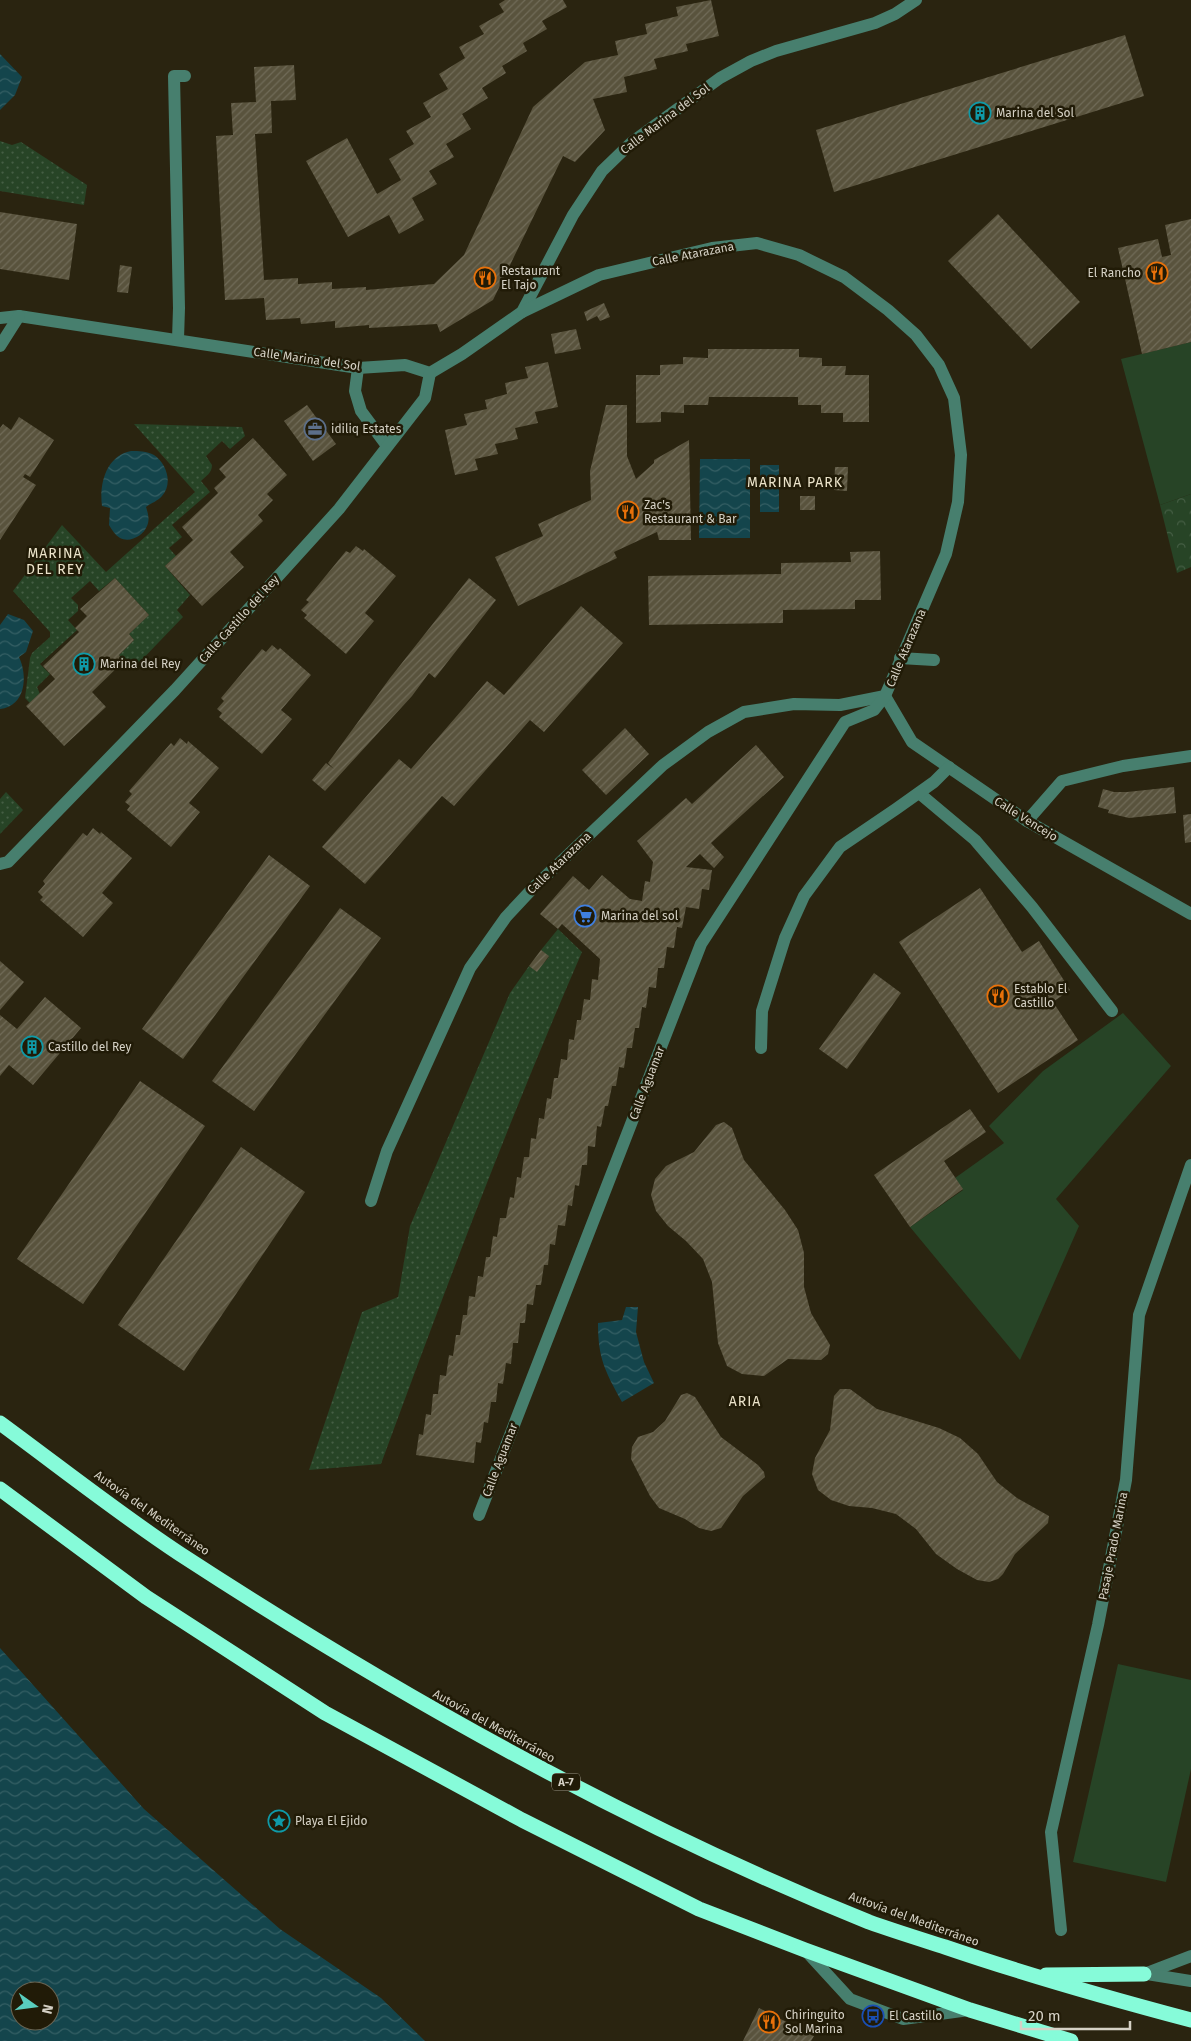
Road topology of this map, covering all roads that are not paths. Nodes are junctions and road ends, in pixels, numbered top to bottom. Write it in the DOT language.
graph roads {
  1 [pos="916,0"];
  2 [pos="185,76"];
  3 [pos="522,312"];
  4 [pos="19,316"];
  5 [pos="0,318"];
  6 [pos="178,339"];
  7 [pos="0,346"];
  8 [pos="358,368"];
  9 [pos="430,373"];
  10 [pos="387,446"];
  11 [pos="900,658"];
  12 [pos="934,660"];
  13 [pos="885,696"];
  14 [pos="1191,756"];
  15 [pos="949,767"];
  16 [pos="918,793"];
  17 [pos="1026,821"];
  18 [pos="0,864"];
  19 [pos="1191,914"];
  20 [pos="1112,1011"];
  21 [pos="761,1048"];
  22 [pos="1191,1165"];
  23 [pos="371,1201"];
  24 [pos="0,1423"];
  25 [pos="0,1490"];
  26 [pos="479,1514"];
  27 [pos="1060,1930"];
  28 [pos="805,1950"];
  29 [pos="1191,1956"];
  30 [pos="1144,1974"];
  31 [pos="1032,1976"];
  32 [pos="1191,1981"];
  33 [pos="970,2010"];
  34 [pos="1191,2020"];
  35 [pos="1071,2041"];
  1 -- 3 [label="street, Calle Marina del Sol"];
  2 -- 6 [label="street"];
  3 -- 9 [label="street, Calle Marina del Sol"];
  3 -- 11 [label="street, Calle Atarazana"];
  4 -- 5 [label="street, Calle Marina del Sol"];
  4 -- 6 [label="street, Calle Marina del Sol"];
  4 -- 7 [label="street"];
  6 -- 8 [label="street, Calle Marina del Sol"];
  8 -- 9 [label="street, Calle Marina del Sol"];
  8 -- 10 [label="street"];
  9 -- 10 [label="street, Calle Castillo del Rey"];
  10 -- 18 [label="street, Calle Castillo del Rey"];
  11 -- 12 [label="street"];
  11 -- 13 [label="street, Calle Atarazana"];
  13 -- 15 [label="street, Calle Vencejo"];
  13 -- 23 [label="street, Calle Atarazana"];
  13 -- 26 [label="street, Calle Aguamar"];
  14 -- 17 [label="street"];
  15 -- 16 [label="street"];
  15 -- 17 [label="street, Calle Vencejo"];
  16 -- 20 [label="street"];
  16 -- 21 [label="street"];
  17 -- 19 [label="street, Calle Vencejo"];
  22 -- 27 [label="street, Pasaje Prado Marina"];
  24 -- 31 [label="highway, Autovía del Mediterráneo / A-7"];
  25 -- 28 [label="highway"];
  28 -- 33 [label="highway"];
  28 -- 33 [label="street"];
  29 -- 30 [label="street"];
  30 -- 31 [label="highway"];
  30 -- 32 [label="street"];
  31 -- 34 [label="highway, Autovía del Mediterráneo / A-7"];
  33 -- 35 [label="highway"];
}
